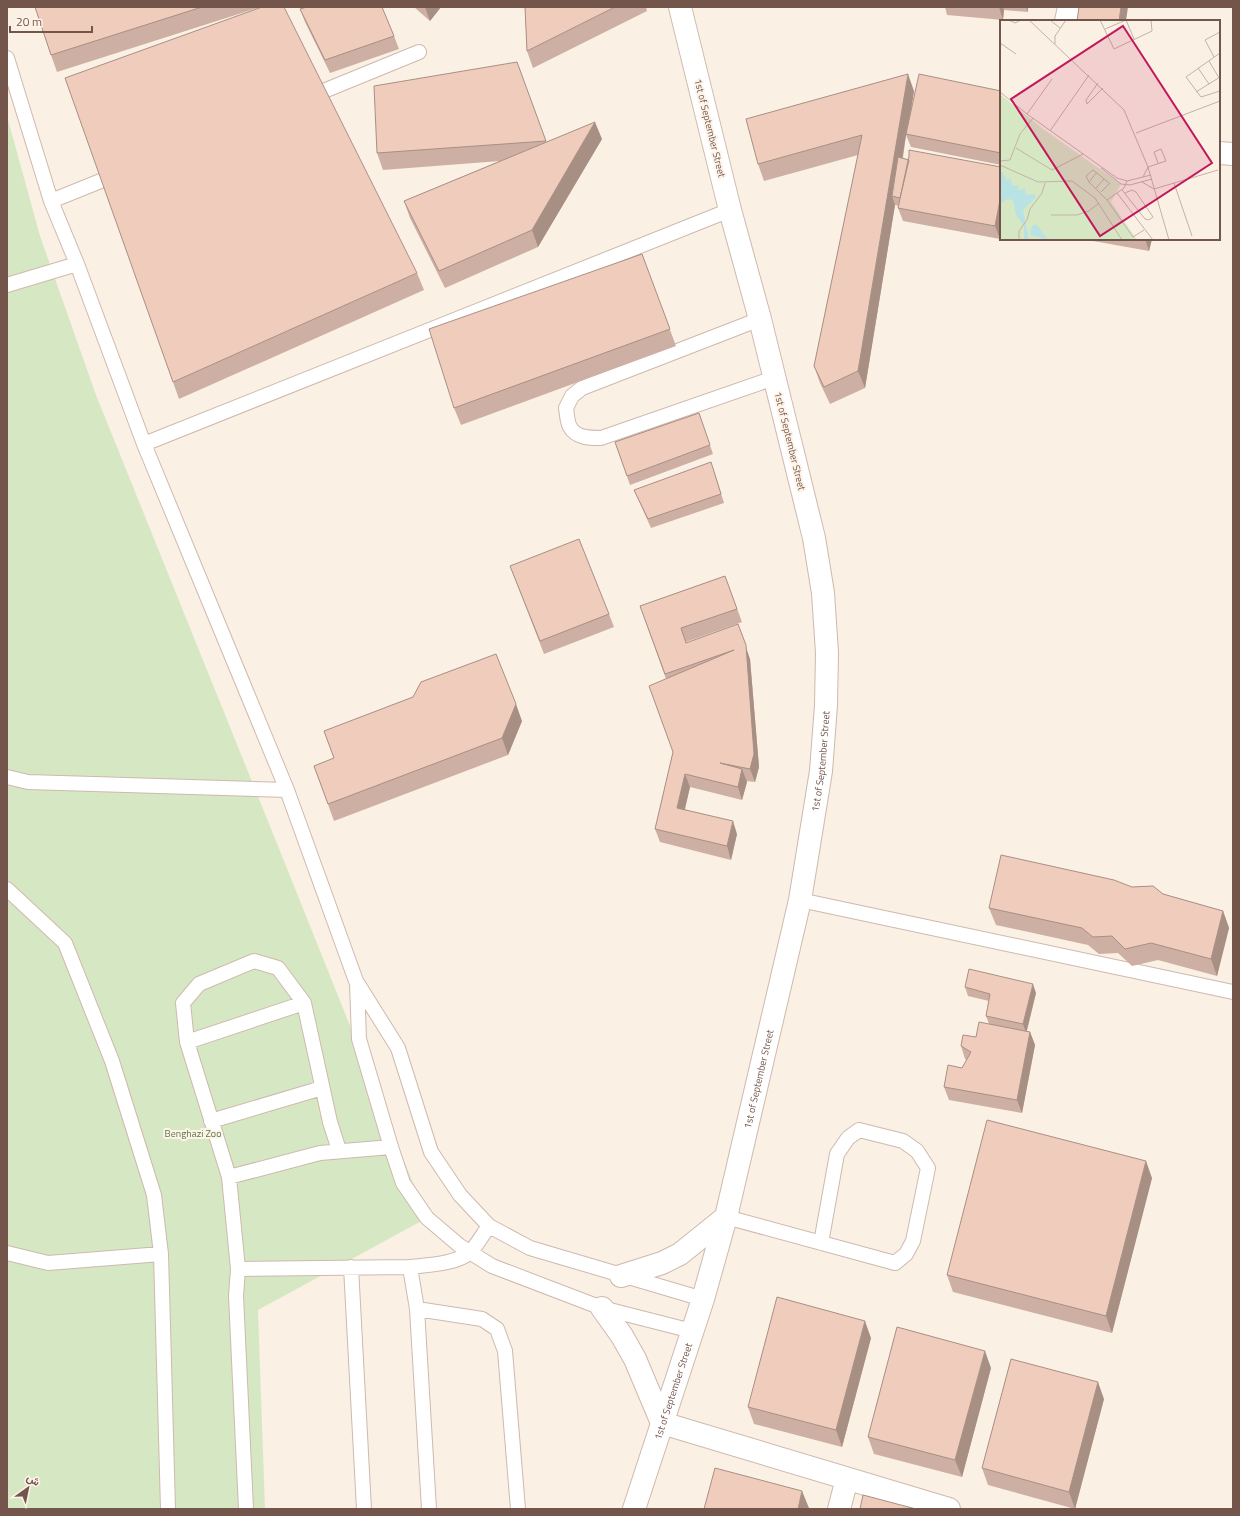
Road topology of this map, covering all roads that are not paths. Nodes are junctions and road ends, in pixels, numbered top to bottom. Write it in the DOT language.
graph roads {
  1 [pos="680,7"];
  2 [pos="1069,7"];
  3 [pos="1066,20"];
  4 [pos="420,52"];
  5 [pos="7,58"];
  6 [pos="294,103"];
  7 [pos="1220,153"];
  8 [pos="1233,154"];
  9 [pos="132,168"];
  10 [pos="51,201"];
  11 [pos="730,210"];
  12 [pos="77,264"];
  13 [pos="7,285"];
  14 [pos="760,318"];
  15 [pos="774,378"];
  16 [pos="144,444"];
  17 [pos="7,777"];
  18 [pos="287,790"];
  19 [pos="7,889"];
  20 [pos="800,900"];
  21 [pos="356,981"];
  22 [pos="1233,992"];
  23 [pos="304,1003"];
  24 [pos="187,1042"];
  25 [pos="322,1088"];
  26 [pos="211,1121"];
  27 [pos="391,1147"];
  28 [pos="339,1150"];
  29 [pos="229,1177"];
  30 [pos="726,1217"];
  31 [pos="489,1226"];
  32 [pos="821,1242"];
  33 [pos="470,1252"];
  34 [pos="7,1253"];
  35 [pos="161,1254"];
  36 [pos="351,1267"];
  37 [pos="410,1267"];
  38 [pos="238,1269"];
  39 [pos="621,1276"];
  40 [pos="703,1299"];
  41 [pos="602,1308"];
  42 [pos="417,1309"];
  43 [pos="692,1331"];
  44 [pos="662,1423"];
  45 [pos="847,1479"];
  46 [pos="168,1509"];
  47 [pos="246,1509"];
  48 [pos="364,1509"];
  49 [pos="429,1509"];
  50 [pos="518,1509"];
  51 [pos="634,1509"];
  52 [pos="839,1509"];
  53 [pos="949,1509"];
  1 -- 11 [label="street, 1st of September Street"];
  2 -- 3 [label="street"];
  4 -- 6 [label="lane"];
  5 -- 10 [label="lane"];
  7 -- 8 [label="street"];
  9 -- 10 [label="lane"];
  10 -- 12 [label="lane"];
  11 -- 14 [label="street, 1st of September Street"];
  11 -- 16 [label="lane"];
  12 -- 13 [label="lane"];
  12 -- 16 [label="lane"];
  14 -- 15 [label="street, 1st of September Street"];
  14 -- 15 [label="lane"];
  15 -- 20 [label="street, 1st of September Street"];
  16 -- 18 [label="lane"];
  17 -- 18 [label="lane"];
  18 -- 21 [label="lane"];
  19 -- 35 [label="lane"];
  20 -- 22 [label="lane"];
  20 -- 30 [label="street, 1st of September Street"];
  21 -- 27 [label="lane"];
  21 -- 31 [label="lane"];
  23 -- 24 [label="lane"];
  23 -- 24 [label="lane"];
  23 -- 25 [label="lane"];
  24 -- 26 [label="lane"];
  25 -- 26 [label="lane"];
  25 -- 28 [label="lane"];
  26 -- 29 [label="lane"];
  27 -- 28 [label="lane"];
  27 -- 33 [label="lane"];
  28 -- 29 [label="lane"];
  29 -- 38 [label="lane"];
  30 -- 32 [label="lane"];
  30 -- 39 [label="street"];
  30 -- 40 [label="street, 1st of September Street"];
  31 -- 33 [label="lane"];
  31 -- 39 [label="lane"];
  32 -- 32 [label="lane"];
  33 -- 37 [label="lane"];
  33 -- 41 [label="lane"];
  34 -- 35 [label="lane"];
  35 -- 46 [label="lane"];
  36 -- 37 [label="lane"];
  36 -- 38 [label="lane"];
  36 -- 48 [label="lane"];
  37 -- 42 [label="lane"];
  38 -- 47 [label="lane"];
  39 -- 40 [label="lane"];
  40 -- 43 [label="street, 1st of September Street"];
  41 -- 43 [label="lane"];
  41 -- 44 [label="street"];
  42 -- 49 [label="lane"];
  42 -- 50 [label="lane"];
  43 -- 44 [label="street, 1st of September Street"];
  44 -- 45 [label="street"];
  44 -- 51 [label="street, 1st of September Street"];
  45 -- 52 [label="street"];
  45 -- 53 [label="street"];
}
